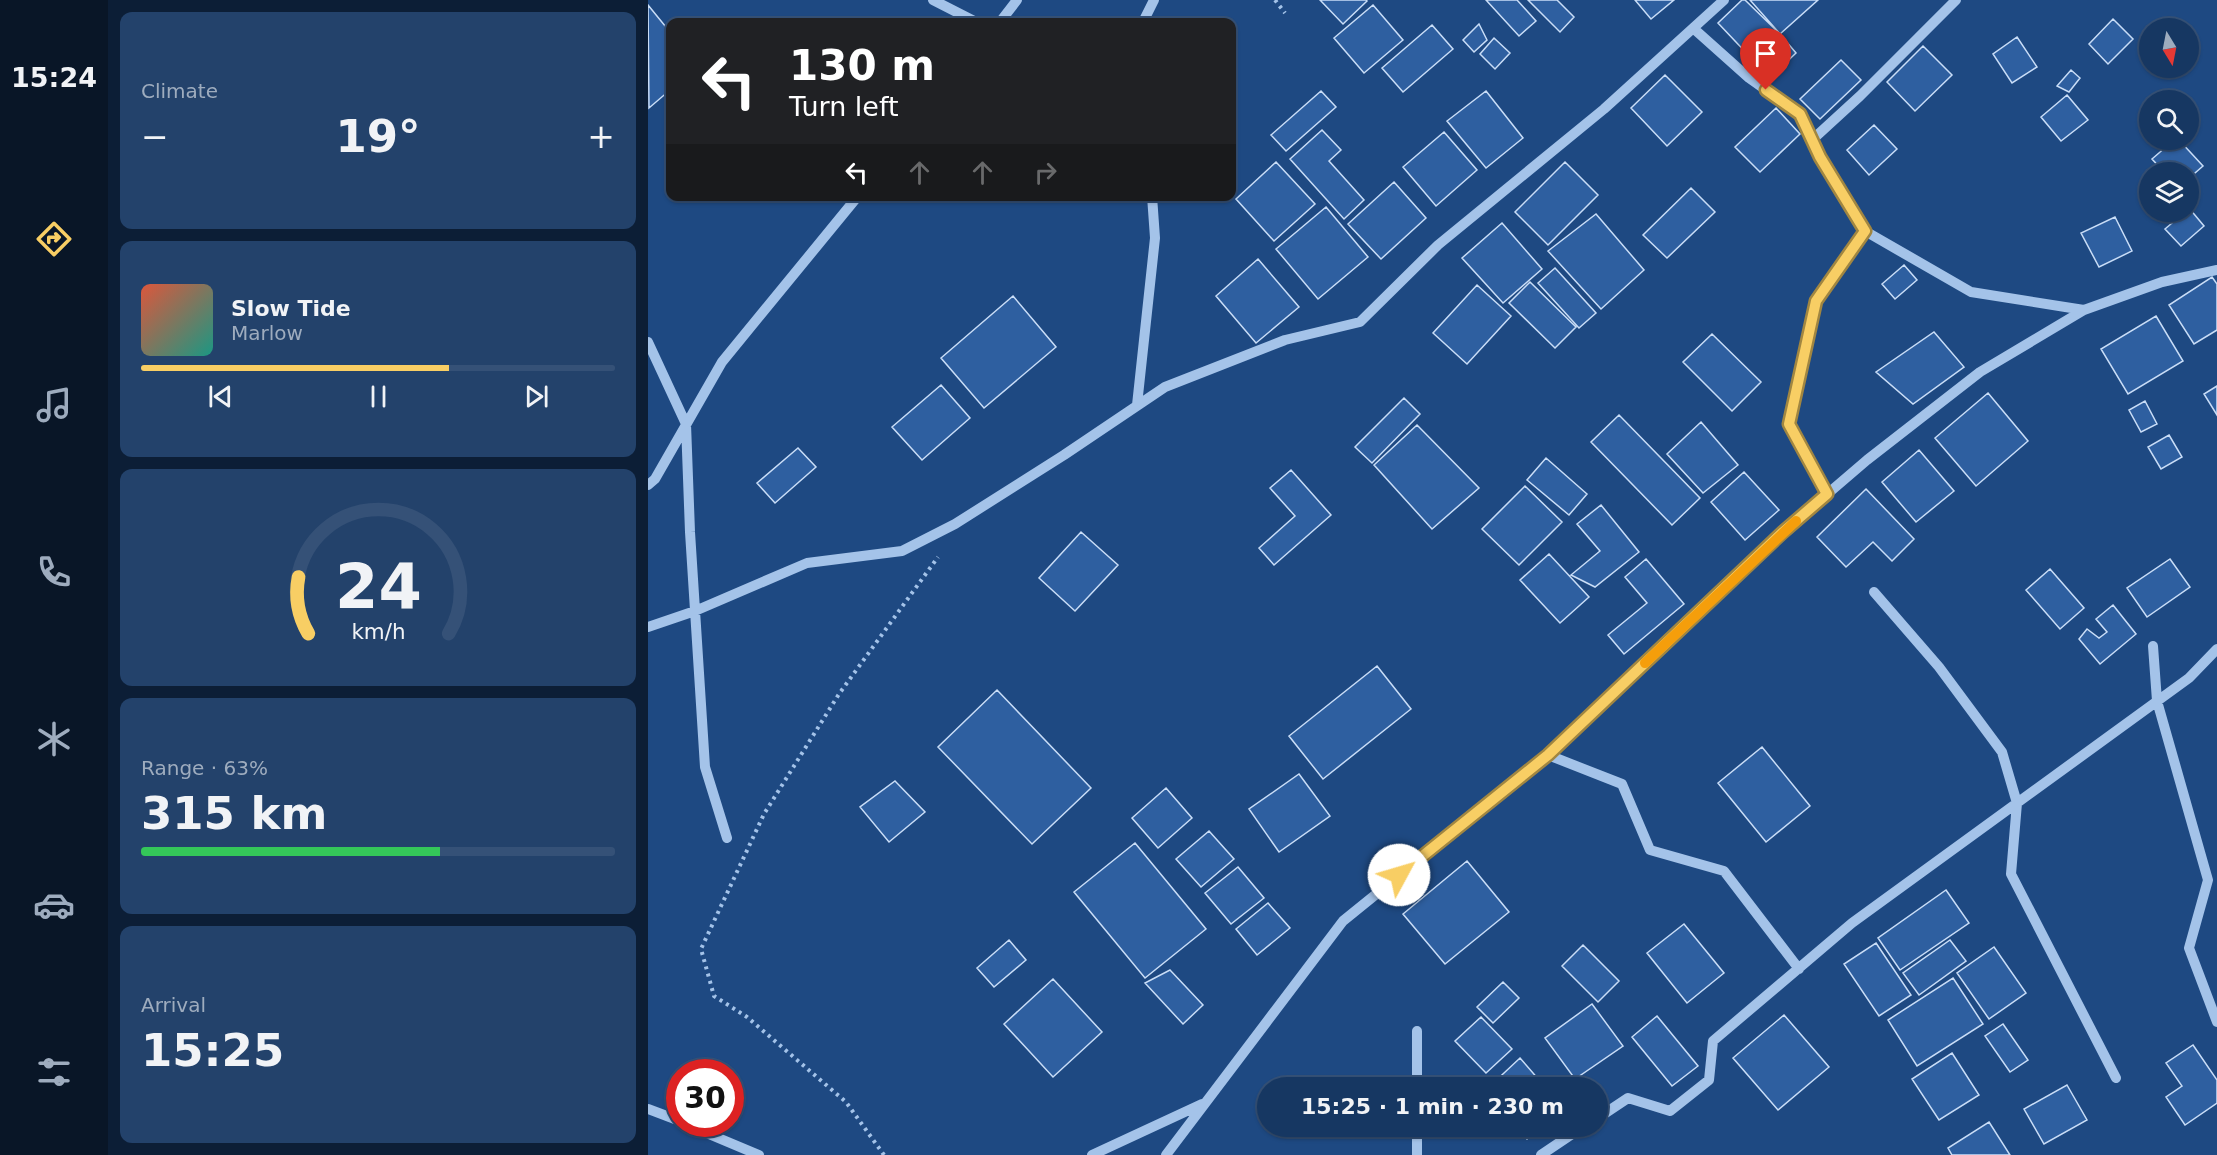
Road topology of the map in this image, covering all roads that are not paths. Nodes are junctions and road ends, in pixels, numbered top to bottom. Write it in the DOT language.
graph roads {
  1 [pos="933,0"];
  2 [pos="1017,0"];
  3 [pos="1154,0"];
  4 [pos="1724,0"];
  5 [pos="1956,0"];
  6 [pos="968,18"];
  7 [pos="1003,18"];
  8 [pos="1145,18"];
  9 [pos="1693,28"];
  10 [pos="1812,140"];
  11 [pos="854,201"];
  12 [pos="1152,201"];
  13 [pos="1865,231"];
  14 [pos="2217,270"];
  15 [pos="2084,310"];
  16 [pos="648,342"];
  17 [pos="1137,405"];
  18 [pos="686,424"];
  19 [pos="648,485"];
  20 [pos="1827,494"];
  21 [pos="1874,592"];
  22 [pos="695,611"];
  23 [pos="648,627"];
  24 [pos="2153,646"];
  25 [pos="2217,649"];
  26 [pos="2157,701"];
  27 [pos="1548,755"];
  28 [pos="2017,803"];
  29 [pos="727,838"];
  30 [pos="1799,969"];
  31 [pos="2217,1022"];
  32 [pos="1417,1030"];
  33 [pos="1417,1077"];
  34 [pos="2116,1078"];
  35 [pos="1205,1103"];
  36 [pos="648,1109"];
  37 [pos="1608,1111"];
  38 [pos="666,1116"];
  39 [pos="716,1137"];
  40 [pos="1417,1137"];
  41 [pos="1568,1137"];
  42 [pos="759,1155"];
  43 [pos="1092,1155"];
  44 [pos="1166,1155"];
  45 [pos="1417,1155"];
  46 [pos="1541,1155"];
  1 -- 6 [label="street"];
  2 -- 7 [label="street"];
  3 -- 8 [label="street"];
  4 -- 9 [label="street"];
  5 -- 10 [label="street"];
  9 -- 10 [label="street"];
  9 -- 17 [label="street"];
  10 -- 13 [label="street"];
  11 -- 18 [label="street"];
  12 -- 17 [label="street"];
  13 -- 15 [label="street"];
  13 -- 20 [label="street"];
  14 -- 15 [label="street"];
  15 -- 20 [label="street"];
  16 -- 18 [label="street"];
  17 -- 22 [label="street"];
  18 -- 19 [label="street"];
  18 -- 22 [label="street"];
  20 -- 27 [label="street"];
  21 -- 28 [label="street"];
  22 -- 23 [label="street"];
  22 -- 29 [label="street"];
  24 -- 26 [label="street"];
  25 -- 26 [label="street"];
  26 -- 28 [label="street"];
  26 -- 31 [label="street"];
  27 -- 30 [label="street"];
  27 -- 35 [label="street"];
  28 -- 30 [label="street"];
  28 -- 34 [label="street"];
  30 -- 37 [label="street"];
  32 -- 33 [label="street"];
  35 -- 43 [label="street"];
  35 -- 44 [label="street"];
  36 -- 38 [label="street"];
  39 -- 42 [label="street"];
  40 -- 45 [label="street"];
  41 -- 46 [label="street"];
}
